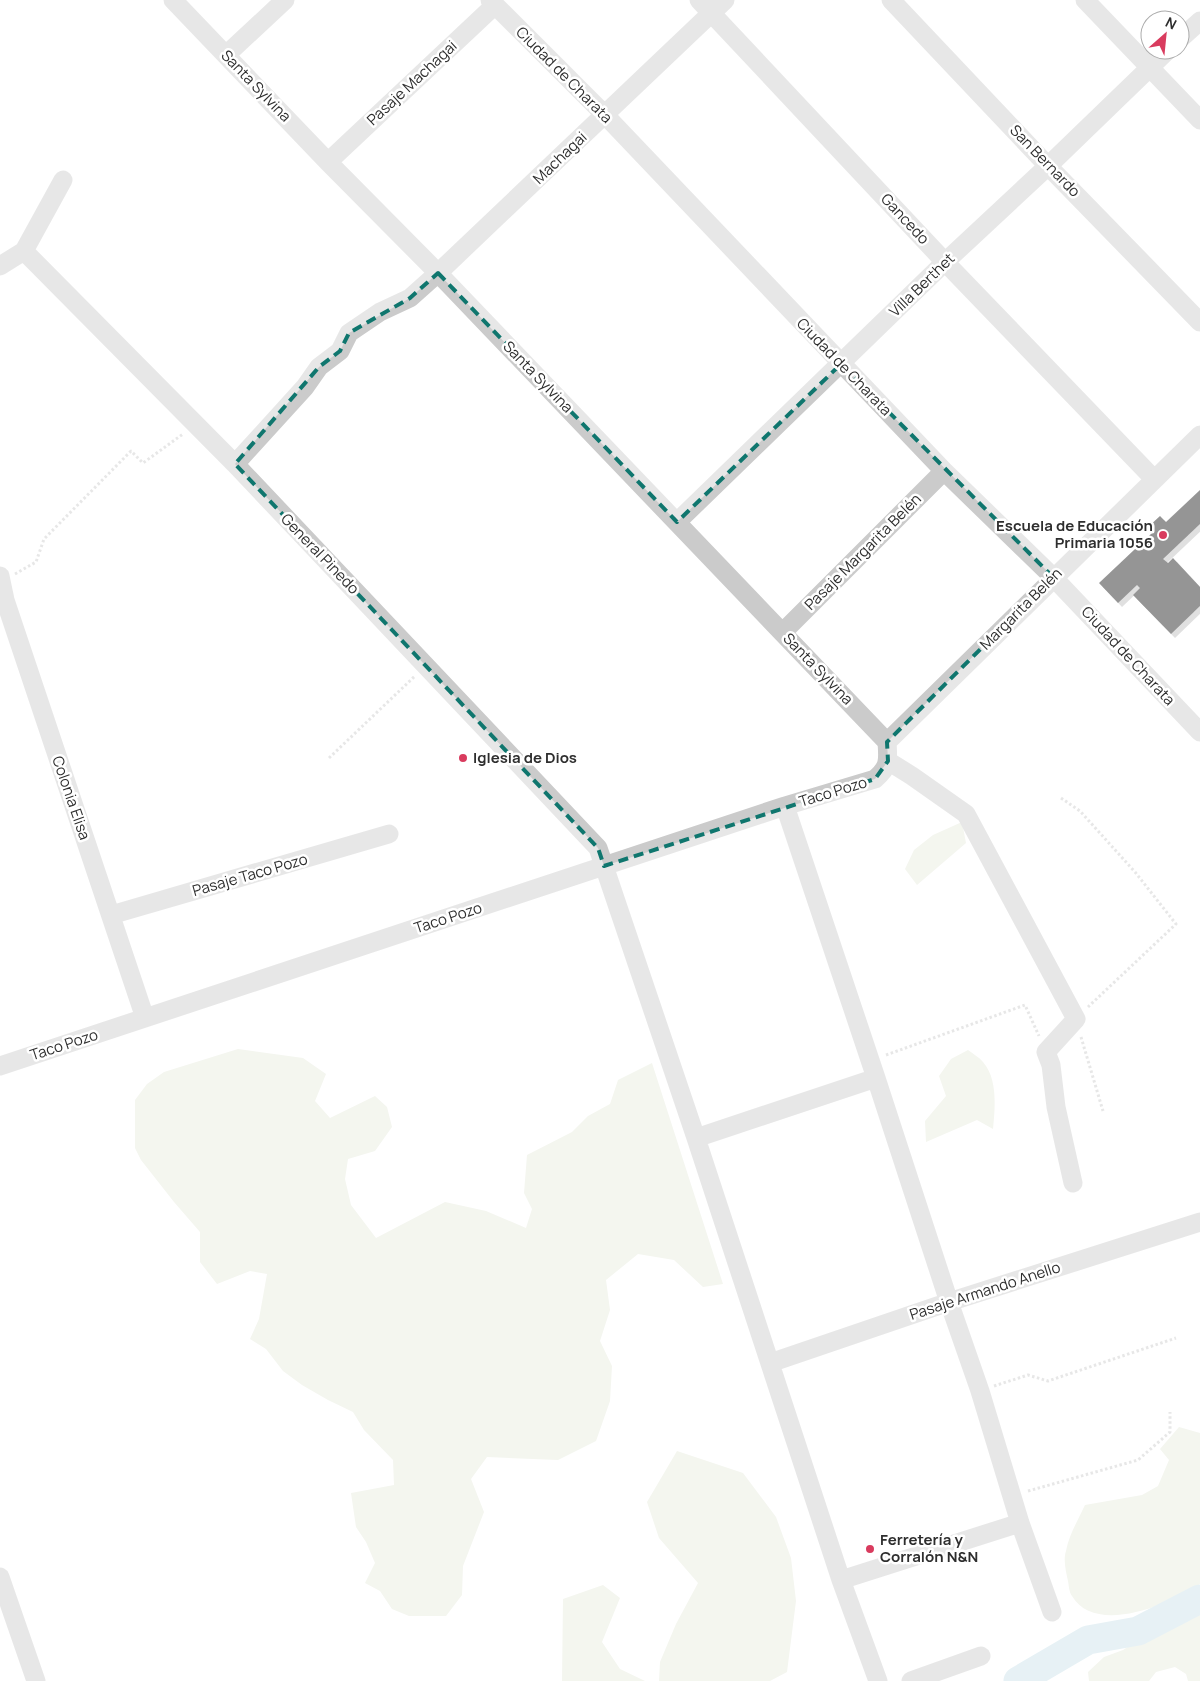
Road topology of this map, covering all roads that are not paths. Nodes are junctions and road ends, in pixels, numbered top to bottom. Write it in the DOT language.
graph roads {
  1 [pos="173,0"];
  2 [pos="285,0"];
  3 [pos="725,0"];
  4 [pos="890,0"];
  5 [pos="1086,0"];
  6 [pos="493,2"];
  7 [pos="705,6"];
  8 [pos="1200,20"];
  9 [pos="1190,30"];
  10 [pos="226,55"];
  11 [pos="1157,60"];
  12 [pos="1149,67"];
  13 [pos="605,116"];
  14 [pos="1200,120"];
  15 [pos="328,162"];
  16 [pos="1048,166"];
  17 [pos="63,180"];
  18 [pos="24,251"];
  19 [pos="945,262"];
  20 [pos="0,266"];
  21 [pos="438,273"];
  22 [pos="1200,322"];
  23 [pos="841,364"];
  24 [pos="1200,435"];
  25 [pos="235,464"];
  26 [pos="944,471"];
  27 [pos="1154,479"];
  28 [pos="677,522"];
  29 [pos="1053,577"];
  30 [pos="1,579"];
  31 [pos="782,632"];
  32 [pos="1200,732"];
  33 [pos="887,742"];
  34 [pos="888,762"];
  35 [pos="785,806"];
  36 [pos="388,834"];
  37 [pos="604,866"];
  38 [pos="111,916"];
  39 [pos="145,1018"];
  40 [pos="0,1066"];
  41 [pos="873,1069"];
  42 [pos="696,1138"];
  43 [pos="1073,1183"];
  44 [pos="1200,1222"];
  45 [pos="949,1302"];
  46 [pos="770,1363"];
  47 [pos="1020,1523"];
  48 [pos="841,1580"];
  49 [pos="1,1584"];
  50 [pos="1052,1612"];
  51 [pos="981,1656"];
  52 [pos="36,1681"];
  53 [pos="878,1681"];
  54 [pos="911,1681"];
  1 -- 10 [label="street, Santa Sylvina"];
  2 -- 10 [label="street"];
  3 -- 7 [label="street, Machagai"];
  4 -- 16 [label="street, San Bernardo"];
  5 -- 12 [label="street"];
  6 -- 13 [label="street, Ciudad de Charata"];
  6 -- 15 [label="street, Pasaje Machagai"];
  7 -- 13 [label="street, Machagai"];
  7 -- 19 [label="street, Gancedo"];
  8 -- 9 [label="street"];
  10 -- 15 [label="street, Santa Sylvina"];
  11 -- 12 [label="street, Villa Berthet"];
  12 -- 14 [label="street"];
  12 -- 16 [label="street, Villa Berthet"];
  13 -- 21 [label="street, Machagai"];
  13 -- 23 [label="street, Ciudad de Charata"];
  15 -- 21 [label="street, Santa Sylvina"];
  16 -- 19 [label="street, Villa Berthet"];
  16 -- 22 [label="street, San Bernardo"];
  17 -- 18 [label="street"];
  18 -- 20 [label="street"];
  18 -- 25 [label="street, General Pinedo"];
  19 -- 23 [label="street, Villa Berthet"];
  19 -- 27 [label="street, Gancedo"];
  21 -- 25 [label="street, Machagai"];
  21 -- 28 [label="street, Santa Sylvina"];
  23 -- 26 [label="street, Ciudad de Charata"];
  23 -- 28 [label="street, Villa Berthet"];
  24 -- 27 [label="street, Margarita Belén"];
  25 -- 37 [label="street, General Pinedo"];
  26 -- 29 [label="street, Ciudad de Charata"];
  26 -- 31 [label="street, Pasaje Margarita Belén"];
  27 -- 29 [label="street, Margarita Belén"];
  28 -- 31 [label="street, Santa Sylvina"];
  29 -- 32 [label="street, Ciudad de Charata"];
  29 -- 33 [label="street, Margarita Belén"];
  30 -- 38 [label="street, Colonia Elisa"];
  31 -- 33 [label="street, Santa Sylvina"];
  33 -- 34 [label="street"];
  34 -- 35 [label="street, Taco Pozo"];
  34 -- 43 [label="street"];
  35 -- 37 [label="street, Taco Pozo"];
  35 -- 41 [label="street"];
  36 -- 38 [label="street, Pasaje Taco Pozo"];
  37 -- 39 [label="street, Taco Pozo"];
  37 -- 42 [label="street, General Pinedo"];
  38 -- 39 [label="street, Colonia Elisa"];
  39 -- 40 [label="street, Taco Pozo"];
  41 -- 42 [label="street"];
  41 -- 45 [label="street"];
  42 -- 46 [label="street, General Pinedo"];
  44 -- 45 [label="street, Pasaje Armando Anello"];
  45 -- 46 [label="street, Pasaje Armando Anello"];
  45 -- 47 [label="street"];
  46 -- 48 [label="street, General Pinedo"];
  47 -- 48 [label="street"];
  47 -- 50 [label="street"];
  48 -- 53 [label="street, General Pinedo"];
  49 -- 52 [label="street"];
  51 -- 54 [label="street"];
}
